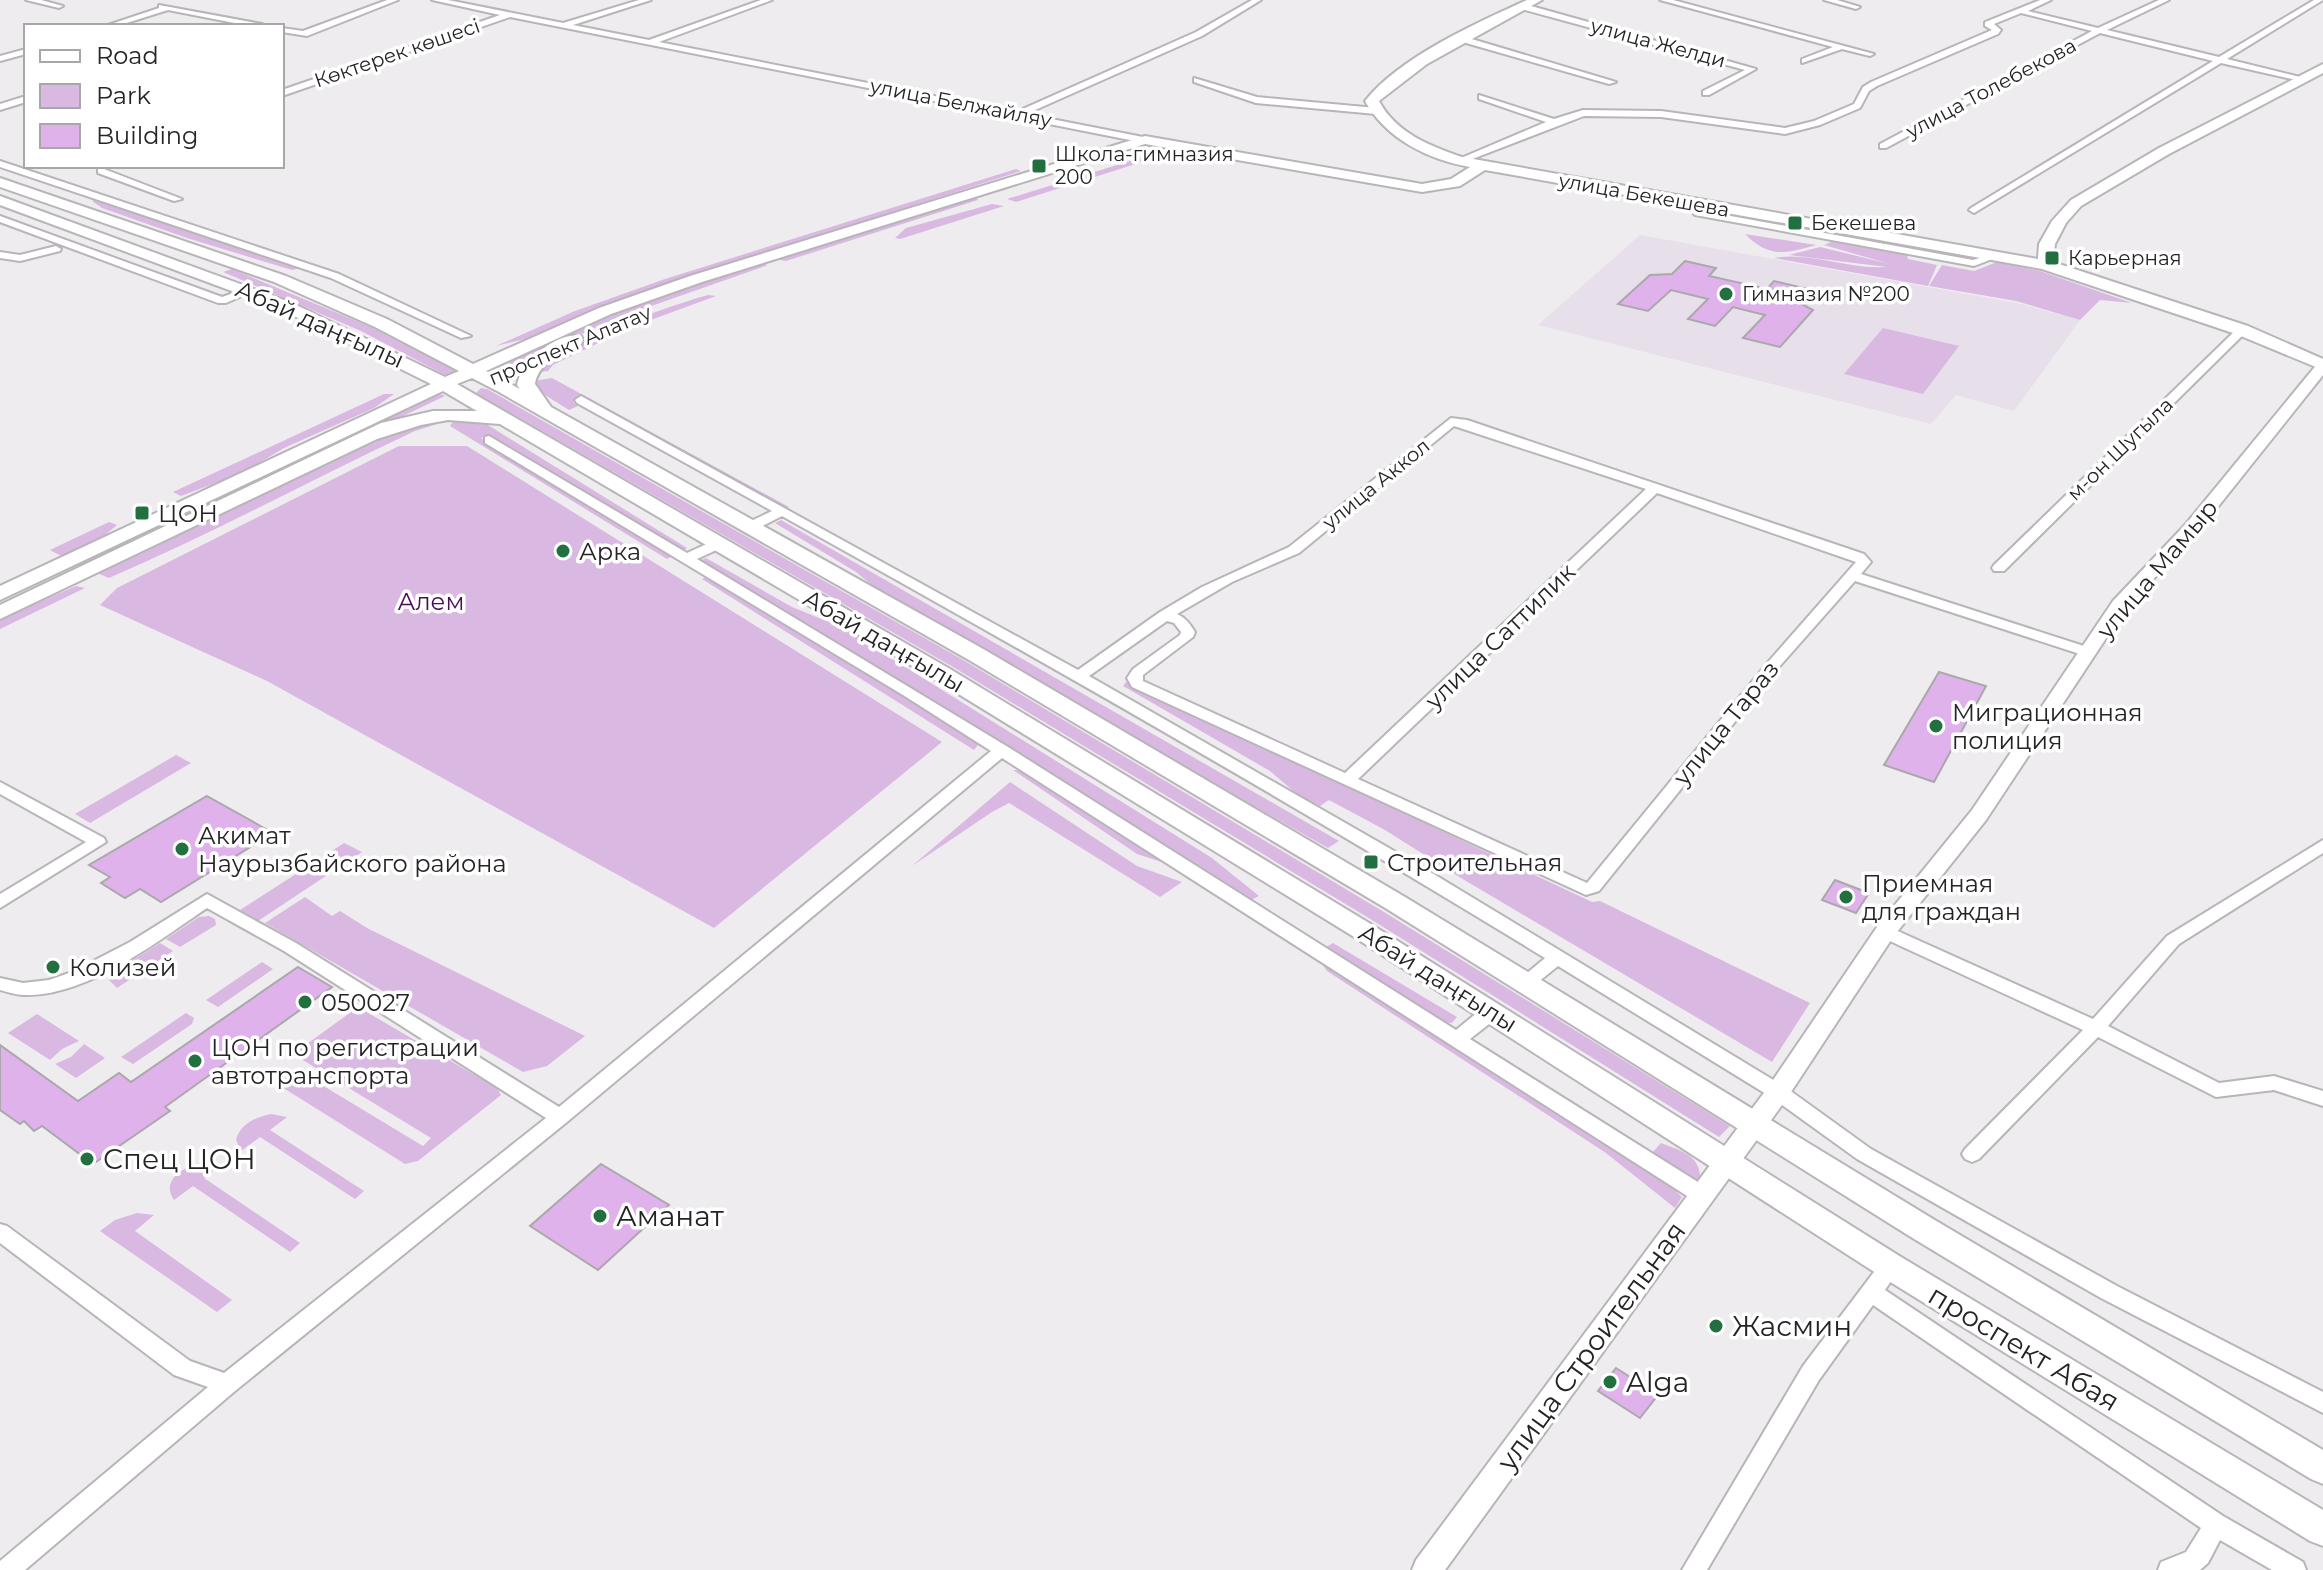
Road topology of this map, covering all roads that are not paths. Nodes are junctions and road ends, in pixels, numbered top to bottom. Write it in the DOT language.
graph roads {
  1 [pos="30,0"];
  2 [pos="178,0"];
  3 [pos="394,0"];
  4 [pos="436,0"];
  5 [pos="487,0"];
  6 [pos="647,0"];
  7 [pos="768,0"];
  8 [pos="1257,0"];
  9 [pos="1536,0"];
  10 [pos="1664,0"];
  11 [pos="1828,0"];
  12 [pos="2047,0"];
  13 [pos="2165,0"];
  14 [pos="2319,0"];
  15 [pos="469,5"];
  16 [pos="59,6"];
  17 [pos="1521,6"];
  18 [pos="1856,7"];
  19 [pos="168,8"];
  20 [pos="2020,11"];
  21 [pos="512,14"];
  22 [pos="116,24"];
  23 [pos="249,24"];
  24 [pos="563,25"];
  25 [pos="284,30"];
  26 [pos="2098,31"];
  27 [pos="1462,39"];
  28 [pos="646,44"];
  29 [pos="1842,46"];
  30 [pos="24,52"];
  31 [pos="1870,54"];
  32 [pos="0,59"];
  33 [pos="2217,60"];
  34 [pos="1805,61"];
  35 [pos="2323,68"];
  36 [pos="2297,79"];
  37 [pos="1197,80"];
  38 [pos="1612,82"];
  39 [pos="284,92"];
  40 [pos="1706,93"];
  41 [pos="1482,97"];
  42 [pos="24,100"];
  43 [pos="0,107"];
  44 [pos="1376,111"];
  45 [pos="1019,114"];
  46 [pos="1554,122"];
  47 [pos="1145,140"];
  48 [pos="1167,144"];
  49 [pos="1883,146"];
  50 [pos="1459,161"];
  51 [pos="0,164"];
  52 [pos="1483,165"];
  53 [pos="105,168"];
  54 [pos="0,182"];
  55 [pos="973,193"];
  56 [pos="177,199"];
  57 [pos="991,199"];
  58 [pos="0,200"];
  59 [pos="1974,210"];
  60 [pos="1698,213"];
  61 [pos="0,219"];
  62 [pos="56,249"];
  63 [pos="0,255"];
  64 [pos="1995,256"];
  65 [pos="764,258"];
  66 [pos="227,260"];
  67 [pos="782,265"];
  68 [pos="2045,265"];
  69 [pos="199,271"];
  70 [pos="248,291"];
  71 [pos="381,323"];
  72 [pos="2242,330"];
  73 [pos="554,332"];
  74 [pos="351,335"];
  75 [pos="465,336"];
  76 [pos="575,340"];
  77 [pos="2323,366"];
  78 [pos="480,375"];
  79 [pos="452,389"];
  80 [pos="581,400"];
  81 [pos="557,417"];
  82 [pos="523,431"];
  83 [pos="356,433"];
  84 [pos="489,440"];
  85 [pos="1653,490"];
  86 [pos="782,511"];
  87 [pos="750,527"];
  88 [pos="718,544"];
  89 [pos="686,559"];
  90 [pos="1999,568"];
  91 [pos="1853,576"];
  92 [pos="0,594"];
  93 [pos="0,613"];
  94 [pos="1165,615"];
  95 [pos="2088,652"];
  96 [pos="1078,677"];
  97 [pos="1002,750"];
  98 [pos="1346,781"];
  99 [pos="0,787"];
  100 [pos="2323,845"];
  101 [pos="0,902"];
  102 [pos="1885,932"];
  103 [pos="1556,958"];
  104 [pos="1526,983"];
  105 [pos="0,984"];
  106 [pos="1491,1012"];
  107 [pos="2096,1028"];
  108 [pos="1459,1038"];
  109 [pos="1778,1092"];
  110 [pos="2323,1099"];
  111 [pos="560,1117"];
  112 [pos="1756,1123"];
  113 [pos="1972,1154"];
  114 [pos="1728,1161"];
  115 [pos="1702,1195"];
  116 [pos="0,1232"];
  117 [pos="1880,1279"];
  118 [pos="227,1384"];
  119 [pos="2323,1403"];
  120 [pos="2323,1468"];
  121 [pos="2215,1524"];
  122 [pos="2323,1529"];
  123 [pos="7,1570"];
  124 [pos="1427,1570"];
  125 [pos="1694,1570"];
  126 [pos="2170,1570"];
  127 [pos="2294,1570"];
  1 -- 16 [label="street"];
  2 -- 19 [label="street"];
  3 -- 25 [label="street"];
  4 -- 15 [label="street, улица Белжайляу"];
  5 -- 15 [label="street"];
  6 -- 24 [label="street"];
  7 -- 28 [label="street"];
  8 -- 45 [label="street"];
  9 -- 17 [label="main road"];
  10 -- 29 [label="street"];
  11 -- 18 [label="street"];
  12 -- 20 [label="street"];
  13 -- 26 [label="street, улица Толебекова"];
  14 -- 33 [label="street"];
  15 -- 21 [label="street, улица Белжайляу"];
  17 -- 27 [label="main road"];
  17 -- 40 [label="street, улица Желди"];
  19 -- 22 [label="street"];
  19 -- 23 [label="street"];
  20 -- 26 [label="street"];
  20 -- 46 [label="street, улица Толебекова"];
  21 -- 24 [label="street, улица Белжайляу"];
  21 -- 39 [label="street, Көктерек көшесі"];
  24 -- 28 [label="street, улица Белжайляу"];
  26 -- 33 [label="street"];
  26 -- 49 [label="street, улица Толебекова"];
  27 -- 38 [label="street"];
  27 -- 44 [label="main road"];
  28 -- 45 [label="street, улица Белжайляу"];
  29 -- 31 [label="street"];
  29 -- 34 [label="street"];
  30 -- 32 [label="street"];
  33 -- 36 [label="street"];
  33 -- 59 [label="street"];
  35 -- 36 [label="main road"];
  36 -- 68 [label="main road"];
  37 -- 44 [label="street"];
  41 -- 46 [label="street"];
  42 -- 43 [label="street"];
  44 -- 50 [label="main road, улица Бекешева"];
  45 -- 47 [label="street, улица Белжайляу"];
  46 -- 50 [label="street"];
  47 -- 48 [label="main road, улица Белжайляу"];
  47 -- 55 [label="main road, проспект Алатау"];
  48 -- 52 [label="main road, улица Белжайляу"];
  48 -- 57 [label="main road, проспект Алатау"];
  50 -- 52 [label="main road, улица Бекешева"];
  51 -- 75 [label="street"];
  52 -- 64 [label="main road, улица Бекешева"];
  53 -- 56 [label="street"];
  54 -- 66 [label="main road"];
  55 -- 57 [label="main road"];
  55 -- 65 [label="main road, проспект Алатау"];
  57 -- 67 [label="main road, проспект Алатау"];
  58 -- 69 [label="main road, Абай даңғылы"];
  60 -- 64 [label="street"];
  61 -- 70 [label="street"];
  62 -- 63 [label="street"];
  64 -- 68 [label="main road, улица Бекешева"];
  65 -- 67 [label="main road"];
  65 -- 73 [label="main road, проспект Алатау"];
  66 -- 69 [label="main road"];
  66 -- 71 [label="main road"];
  67 -- 76 [label="main road, проспект Алатау"];
  68 -- 72 [label="main road, улица Бекешева"];
  69 -- 70 [label="main road, Абай даңғылы"];
  70 -- 74 [label="main road, Абай даңғылы"];
  71 -- 73 [label="main road"];
  71 -- 78 [label="main road"];
  72 -- 77 [label="main road, улица Бекешева"];
  72 -- 90 [label="street, м-он Шугыла"];
  73 -- 78 [label="main road, проспект Алатау"];
  74 -- 79 [label="main road, Абай даңғылы"];
  74 -- 83 [label="main road"];
  76 -- 78 [label="main road, проспект Алатау"];
  76 -- 81 [label="main road"];
  77 -- 95 [label="street, улица Мамыр"];
  78 -- 79 [label="main road, проспект Алатау"];
  78 -- 81 [label="main road"];
  79 -- 82 [label="main road, Абай даңғылы"];
  79 -- 83 [label="main road, проспект Алатау"];
  80 -- 86 [label="street"];
  81 -- 87 [label="main road, проспект Абая"];
  82 -- 83 [label="main road"];
  82 -- 88 [label="main road, Абай даңғылы"];
  83 -- 92 [label="main road, проспект Алатау"];
  83 -- 93 [label="main road, проспект Алатау"];
  84 -- 89 [label="street"];
  85 -- 91 [label="street, улица Тараз"];
  85 -- 94 [label="street, улица Аккол"];
  85 -- 98 [label="street, улица Саттилик"];
  86 -- 87 [label="street"];
  86 -- 96 [label="street"];
  87 -- 104 [label="main road, проспект Абая"];
  88 -- 89 [label="street"];
  88 -- 106 [label="main road, Абай даңғылы"];
  89 -- 97 [label="street"];
  91 -- 95 [label="street"];
  91 -- 98 [label="street, улица Тараз"];
  94 -- 96 [label="street, улица Аккол"];
  94 -- 98 [label="street"];
  95 -- 102 [label="street, улица Мамыр"];
  96 -- 103 [label="street"];
  97 -- 108 [label="street"];
  97 -- 111 [label="street"];
  99 -- 101 [label="street"];
  100 -- 107 [label="street"];
  102 -- 107 [label="street"];
  102 -- 109 [label="street, улица Мамыр"];
  103 -- 104 [label="street"];
  103 -- 109 [label="street"];
  104 -- 112 [label="main road, проспект Абая"];
  105 -- 111 [label="street"];
  106 -- 108 [label="street"];
  106 -- 114 [label="main road, Абай даңғылы"];
  107 -- 110 [label="street"];
  107 -- 113 [label="street"];
  108 -- 115 [label="street"];
  109 -- 112 [label="street, улица Строительная"];
  109 -- 119 [label="street"];
  111 -- 118 [label="street"];
  112 -- 114 [label="street, улица Строительная"];
  112 -- 120 [label="main road, проспект Абая"];
  114 -- 115 [label="street, улица Строительная"];
  114 -- 117 [label="main road, проспект Абая"];
  115 -- 124 [label="street, улица Строительная"];
  116 -- 118 [label="street"];
  117 -- 121 [label="street"];
  117 -- 122 [label="main road, проспект Абая"];
  117 -- 125 [label="street"];
  118 -- 123 [label="street"];
  121 -- 126 [label="street"];
  121 -- 127 [label="street"];
}
